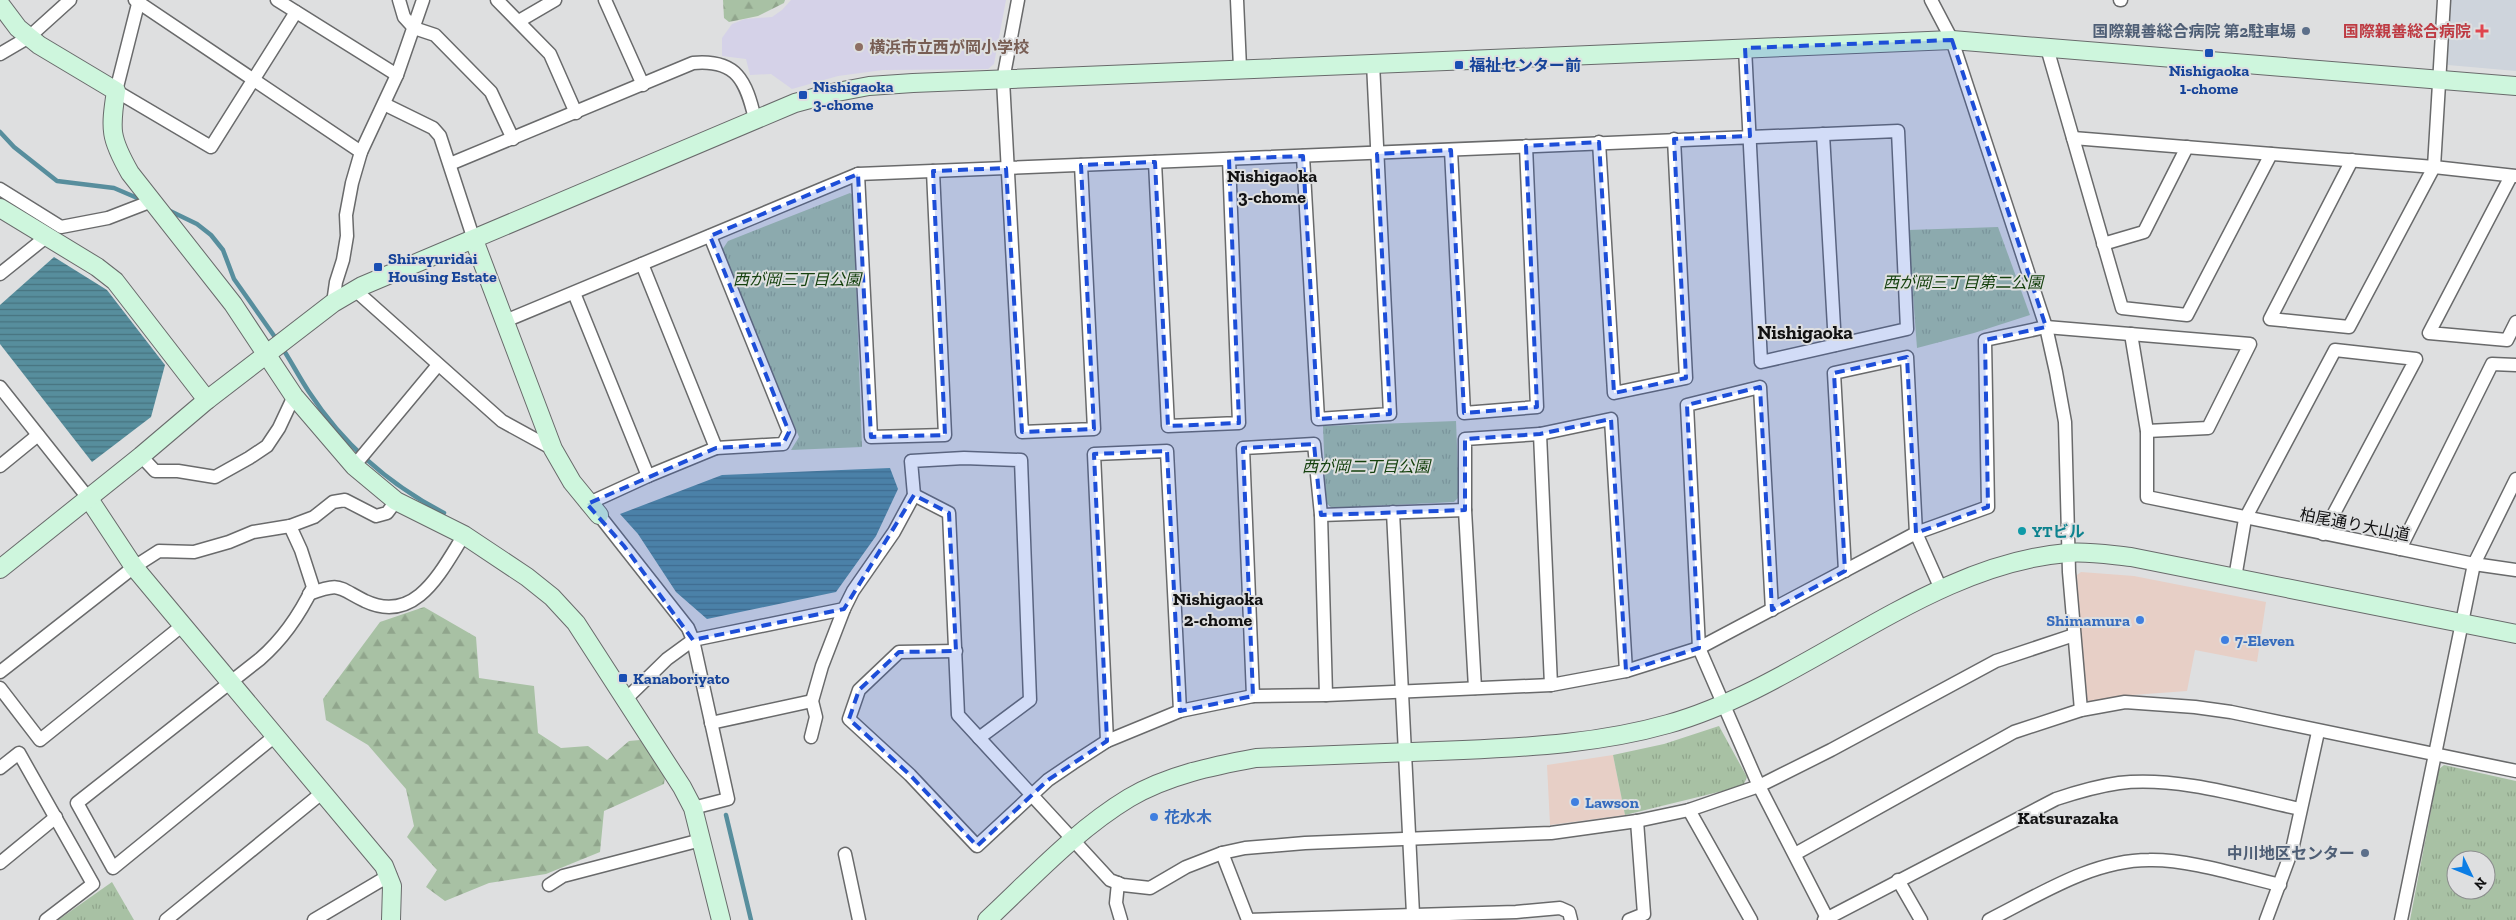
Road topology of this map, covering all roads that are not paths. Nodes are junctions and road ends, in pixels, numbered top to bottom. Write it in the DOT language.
graph roads {
  1 [pos="70,0"];
  2 [pos="277,0"];
  3 [pos="399,0"];
  4 [pos="423,0"];
  5 [pos="497,0"];
  6 [pos="555,0"];
  7 [pos="604,0"];
  8 [pos="1018,0"];
  9 [pos="1237,0"];
  10 [pos="1931,0"];
  11 [pos="2444,0"];
  12 [pos="137,1"];
  13 [pos="0,4"];
  14 [pos="296,12"];
  15 [pos="519,21"];
  16 [pos="414,28"];
  17 [pos="29,37"];
  18 [pos="1952,40"];
  19 [pos="1745,48"];
  20 [pos="2047,48"];
  21 [pos="0,54"];
  22 [pos="1373,63"];
  23 [pos="1240,68"];
  24 [pos="397,75"];
  25 [pos="254,80"];
  26 [pos="1003,80"];
  27 [pos="2438,80"];
  28 [pos="643,84"];
  29 [pos="2516,86"];
  30 [pos="116,90"];
  31 [pos="384,104"];
  32 [pos="576,113"];
  33 [pos="755,119"];
  34 [pos="1823,134"];
  35 [pos="1750,136"];
  36 [pos="2072,138"];
  37 [pos="513,139"];
  38 [pos="1674,139"];
  39 [pos="1599,142"];
  40 [pos="1526,146"];
  41 [pos="2187,147"];
  42 [pos="1450,150"];
  43 [pos="361,152"];
  44 [pos="1377,154"];
  45 [pos="2271,154"];
  46 [pos="1303,156"];
  47 [pos="1229,159"];
  48 [pos="2352,160"];
  49 [pos="1155,162"];
  50 [pos="450,164"];
  51 [pos="1081,165"];
  52 [pos="2434,167"];
  53 [pos="1006,168"];
  54 [pos="933,171"];
  55 [pos="858,174"];
  56 [pos="2513,176"];
  57 [pos="0,189"];
  58 [pos="152,201"];
  59 [pos="0,208"];
  60 [pos="710,236"];
  61 [pos="46,237"];
  62 [pos="474,240"];
  63 [pos="2103,244"];
  64 [pos="642,264"];
  65 [pos="0,274"];
  66 [pos="354,290"];
  67 [pos="574,293"];
  68 [pos="333,303"];
  69 [pos="505,321"];
  70 [pos="2516,322"];
  71 [pos="2046,327"];
  72 [pos="2131,334"];
  73 [pos="1835,345"];
  74 [pos="268,355"];
  75 [pos="438,365"];
  76 [pos="2516,365"];
  77 [pos="0,387"];
  78 [pos="294,396"];
  79 [pos="207,400"];
  80 [pos="2147,431"];
  81 [pos="1540,434"];
  82 [pos="38,435"];
  83 [pos="716,448"];
  84 [pos="553,449"];
  85 [pos="141,456"];
  86 [pos="0,466"];
  87 [pos="354,466"];
  88 [pos="648,476"];
  89 [pos="2516,479"];
  90 [pos="914,494"];
  91 [pos="89,499"];
  92 [pos="396,501"];
  93 [pos="593,510"];
  94 [pos="1466,510"];
  95 [pos="1393,512"];
  96 [pos="1321,515"];
  97 [pos="2246,519"];
  98 [pos="290,526"];
  99 [pos="1916,533"];
  100 [pos="2323,534"];
  101 [pos="464,535"];
  102 [pos="2400,549"];
  103 [pos="2068,553"];
  104 [pos="2474,564"];
  105 [pos="134,566"];
  106 [pos="0,569"];
  107 [pos="2516,570"];
  108 [pos="1845,571"];
  109 [pos="2235,578"];
  110 [pos="1941,589"];
  111 [pos="309,594"];
  112 [pos="844,609"];
  113 [pos="1772,610"];
  114 [pos="2461,622"];
  115 [pos="183,625"];
  116 [pos="2516,634"];
  117 [pos="2074,635"];
  118 [pos="693,640"];
  119 [pos="1699,648"];
  120 [pos="956,651"];
  121 [pos="1626,671"];
  122 [pos="0,672"];
  123 [pos="231,682"];
  124 [pos="1551,685"];
  125 [pos="0,688"];
  126 [pos="1475,688"];
  127 [pos="1401,691"];
  128 [pos="1326,695"];
  129 [pos="1253,696"];
  130 [pos="626,699"];
  131 [pos="812,701"];
  132 [pos="1722,706"];
  133 [pos="2081,710"];
  134 [pos="1180,711"];
  135 [pos="711,723"];
  136 [pos="2318,732"];
  137 [pos="275,736"];
  138 [pos="811,737"];
  139 [pos="979,738"];
  140 [pos="1107,741"];
  141 [pos="1403,753"];
  142 [pos="2434,755"];
  143 [pos="0,768"];
  144 [pos="2516,771"];
  145 [pos="1758,786"];
  146 [pos="322,792"];
  147 [pos="1032,795"];
  148 [pos="693,808"];
  149 [pos="2300,809"];
  150 [pos="1689,810"];
  151 [pos="56,817"];
  152 [pos="1637,821"];
  153 [pos="1408,839"];
  154 [pos="701,840"];
  155 [pos="1072,841"];
  156 [pos="1222,853"];
  157 [pos="845,854"];
  158 [pos="1795,854"];
  159 [pos="0,863"];
  160 [pos="390,875"];
  161 [pos="1898,880"];
  162 [pos="1118,883"];
  163 [pos="549,885"];
  164 [pos="2280,885"];
  165 [pos="1413,914"];
  166 [pos="1826,919"];
  167 [pos="46,920"];
  168 [pos="166,920"];
  169 [pos="314,920"];
  170 [pos="391,920"];
  171 [pos="721,920"];
  172 [pos="859,920"];
  173 [pos="987,920"];
  174 [pos="1121,920"];
  175 [pos="1571,920"];
  176 [pos="1629,920"];
  177 [pos="1751,920"];
  178 [pos="1922,920"];
  179 [pos="1989,920"];
  180 [pos="2266,920"];
  181 [pos="2401,920"];
  1 -- 17 [label="street"];
  2 -- 14 [label="street"];
  3 -- 16 [label="street"];
  4 -- 16 [label="street"];
  5 -- 15 [label="street"];
  6 -- 15 [label="street"];
  7 -- 28 [label="street"];
  8 -- 26 [label="street"];
  9 -- 23 [label="street"];
  10 -- 18 [label="street"];
  11 -- 27 [label="street"];
  12 -- 25 [label="street"];
  12 -- 30 [label="street"];
  13 -- 17 [label="street"];
  14 -- 24 [label="street"];
  14 -- 25 [label="street"];
  15 -- 32 [label="street"];
  16 -- 24 [label="street"];
  16 -- 37 [label="street"];
  17 -- 21 [label="street"];
  17 -- 30 [label="street"];
  18 -- 19 [label="street"];
  18 -- 20 [label="street"];
  18 -- 71 [label="street"];
  19 -- 22 [label="street"];
  19 -- 35 [label="street"];
  20 -- 27 [label="street"];
  20 -- 36 [label="street"];
  22 -- 23 [label="street"];
  22 -- 44 [label="street"];
  23 -- 26 [label="street"];
  24 -- 31 [label="street"];
  25 -- 30 [label="street"];
  25 -- 43 [label="street"];
  26 -- 33 [label="street"];
  26 -- 53 [label="street"];
  27 -- 29 [label="street"];
  27 -- 52 [label="street"];
  28 -- 32 [label="street"];
  28 -- 33 [label="street"];
  30 -- 58 [label="street"];
  31 -- 43 [label="street"];
  31 -- 50 [label="street"];
  32 -- 37 [label="street"];
  33 -- 62 [label="street"];
  34 -- 35 [label="street"];
  34 -- 73 [label="street"];
  34 -- 73 [label="street"];
  35 -- 38 [label="street"];
  35 -- 73 [label="street"];
  36 -- 41 [label="street"];
  36 -- 63 [label="street"];
  37 -- 50 [label="street"];
  38 -- 39 [label="street"];
  38 -- 39 [label="street"];
  39 -- 40 [label="street"];
  40 -- 42 [label="street"];
  40 -- 42 [label="street"];
  41 -- 45 [label="street"];
  41 -- 63 [label="street"];
  42 -- 44 [label="street"];
  43 -- 68 [label="street"];
  44 -- 46 [label="street"];
  44 -- 46 [label="street"];
  45 -- 48 [label="street"];
  45 -- 63 [label="street"];
  46 -- 47 [label="street"];
  47 -- 49 [label="street"];
  47 -- 49 [label="street"];
  48 -- 52 [label="street"];
  48 -- 52 [label="street"];
  49 -- 51 [label="street"];
  50 -- 62 [label="street"];
  51 -- 53 [label="street"];
  51 -- 53 [label="street"];
  52 -- 56 [label="street"];
  53 -- 54 [label="street"];
  54 -- 55 [label="street"];
  54 -- 55 [label="street"];
  55 -- 60 [label="street"];
  56 -- 70 [label="street"];
  57 -- 58 [label="street"];
  58 -- 74 [label="street"];
  59 -- 61 [label="street"];
  60 -- 64 [label="street"];
  60 -- 83 [label="street"];
  61 -- 65 [label="street"];
  61 -- 79 [label="street"];
  62 -- 66 [label="street"];
  62 -- 69 [label="street"];
  64 -- 67 [label="street"];
  64 -- 83 [label="street"];
  66 -- 68 [label="street"];
  66 -- 75 [label="street"];
  67 -- 69 [label="street"];
  67 -- 88 [label="street"];
  68 -- 74 [label="street"];
  69 -- 84 [label="street"];
  71 -- 72 [label="street"];
  71 -- 99 [label="street"];
  71 -- 103 [label="street"];
  72 -- 80 [label="street"];
  72 -- 80 [label="street"];
  74 -- 78 [label="street"];
  74 -- 79 [label="street"];
  75 -- 84 [label="street"];
  75 -- 87 [label="street"];
  76 -- 102 [label="street"];
  77 -- 82 [label="street"];
  78 -- 85 [label="street"];
  78 -- 87 [label="street"];
  79 -- 85 [label="street"];
  80 -- 97 [label="street, 柏尾通り大山道"];
  81 -- 94 [label="street"];
  81 -- 121 [label="street"];
  81 -- 124 [label="street"];
  82 -- 86 [label="street"];
  82 -- 91 [label="street"];
  83 -- 88 [label="street"];
  84 -- 93 [label="street"];
  85 -- 91 [label="street"];
  87 -- 92 [label="street"];
  88 -- 93 [label="street"];
  89 -- 104 [label="street"];
  90 -- 112 [label="street"];
  90 -- 120 [label="street"];
  90 -- 139 [label="street"];
  91 -- 105 [label="street"];
  91 -- 106 [label="street"];
  92 -- 98 [label="street"];
  92 -- 101 [label="street"];
  93 -- 118 [label="street"];
  94 -- 95 [label="street"];
  94 -- 126 [label="street"];
  95 -- 96 [label="street"];
  95 -- 127 [label="street"];
  96 -- 128 [label="street"];
  96 -- 129 [label="street"];
  97 -- 100 [label="street, 柏尾通り大山道"];
  97 -- 100 [label="street"];
  97 -- 109 [label="street"];
  98 -- 105 [label="street"];
  98 -- 111 [label="street"];
  99 -- 108 [label="street"];
  99 -- 108 [label="street"];
  99 -- 110 [label="street"];
  100 -- 102 [label="street, 柏尾通り大山道"];
  101 -- 111 [label="street"];
  101 -- 130 [label="street"];
  102 -- 104 [label="street, 柏尾通り大山道"];
  103 -- 109 [label="street"];
  103 -- 110 [label="street"];
  103 -- 117 [label="street"];
  104 -- 107 [label="street, 柏尾通り大山道"];
  104 -- 114 [label="street"];
  105 -- 115 [label="street"];
  105 -- 122 [label="street"];
  108 -- 113 [label="street"];
  109 -- 114 [label="street"];
  110 -- 132 [label="street"];
  111 -- 123 [label="street"];
  112 -- 118 [label="street"];
  112 -- 131 [label="street"];
  113 -- 119 [label="street"];
  113 -- 119 [label="street"];
  114 -- 116 [label="street"];
  114 -- 142 [label="street"];
  115 -- 123 [label="street"];
  115 -- 125 [label="street"];
  117 -- 133 [label="street"];
  117 -- 145 [label="street"];
  118 -- 130 [label="street"];
  118 -- 135 [label="street"];
  119 -- 121 [label="street"];
  119 -- 132 [label="street"];
  120 -- 139 [label="street"];
  120 -- 147 [label="street"];
  121 -- 124 [label="street"];
  123 -- 137 [label="street"];
  123 -- 137 [label="street"];
  124 -- 126 [label="street"];
  126 -- 127 [label="street"];
  127 -- 128 [label="street"];
  127 -- 141 [label="street"];
  128 -- 129 [label="street"];
  129 -- 134 [label="street"];
  130 -- 148 [label="street"];
  131 -- 135 [label="street"];
  131 -- 138 [label="street"];
  132 -- 141 [label="street"];
  132 -- 145 [label="street"];
  133 -- 136 [label="street"];
  133 -- 158 [label="street"];
  134 -- 140 [label="street"];
  134 -- 140 [label="street"];
  135 -- 148 [label="street"];
  136 -- 142 [label="street"];
  136 -- 149 [label="street"];
  137 -- 146 [label="street"];
  139 -- 147 [label="street"];
  140 -- 147 [label="street"];
  141 -- 153 [label="street"];
  141 -- 155 [label="street"];
  142 -- 144 [label="street"];
  142 -- 181 [label="street"];
  143 -- 151 [label="street"];
  145 -- 150 [label="street"];
  145 -- 158 [label="street"];
  146 -- 160 [label="street"];
  146 -- 168 [label="street"];
  147 -- 155 [label="street"];
  148 -- 154 [label="street"];
  149 -- 161 [label="street"];
  149 -- 164 [label="street"];
  150 -- 152 [label="street"];
  150 -- 177 [label="street"];
  151 -- 159 [label="street"];
  151 -- 167 [label="street"];
  152 -- 153 [label="street"];
  152 -- 176 [label="street"];
  153 -- 156 [label="street"];
  153 -- 165 [label="street"];
  154 -- 163 [label="street"];
  154 -- 171 [label="street"];
  155 -- 162 [label="street"];
  155 -- 173 [label="street"];
  156 -- 162 [label="street"];
  156 -- 165 [label="street"];
  157 -- 172 [label="street"];
  158 -- 166 [label="street"];
  160 -- 169 [label="street"];
  160 -- 170 [label="street"];
  161 -- 166 [label="street"];
  161 -- 178 [label="street"];
  162 -- 174 [label="street"];
  164 -- 179 [label="street"];
  164 -- 180 [label="street"];
  165 -- 175 [label="street"];
}
